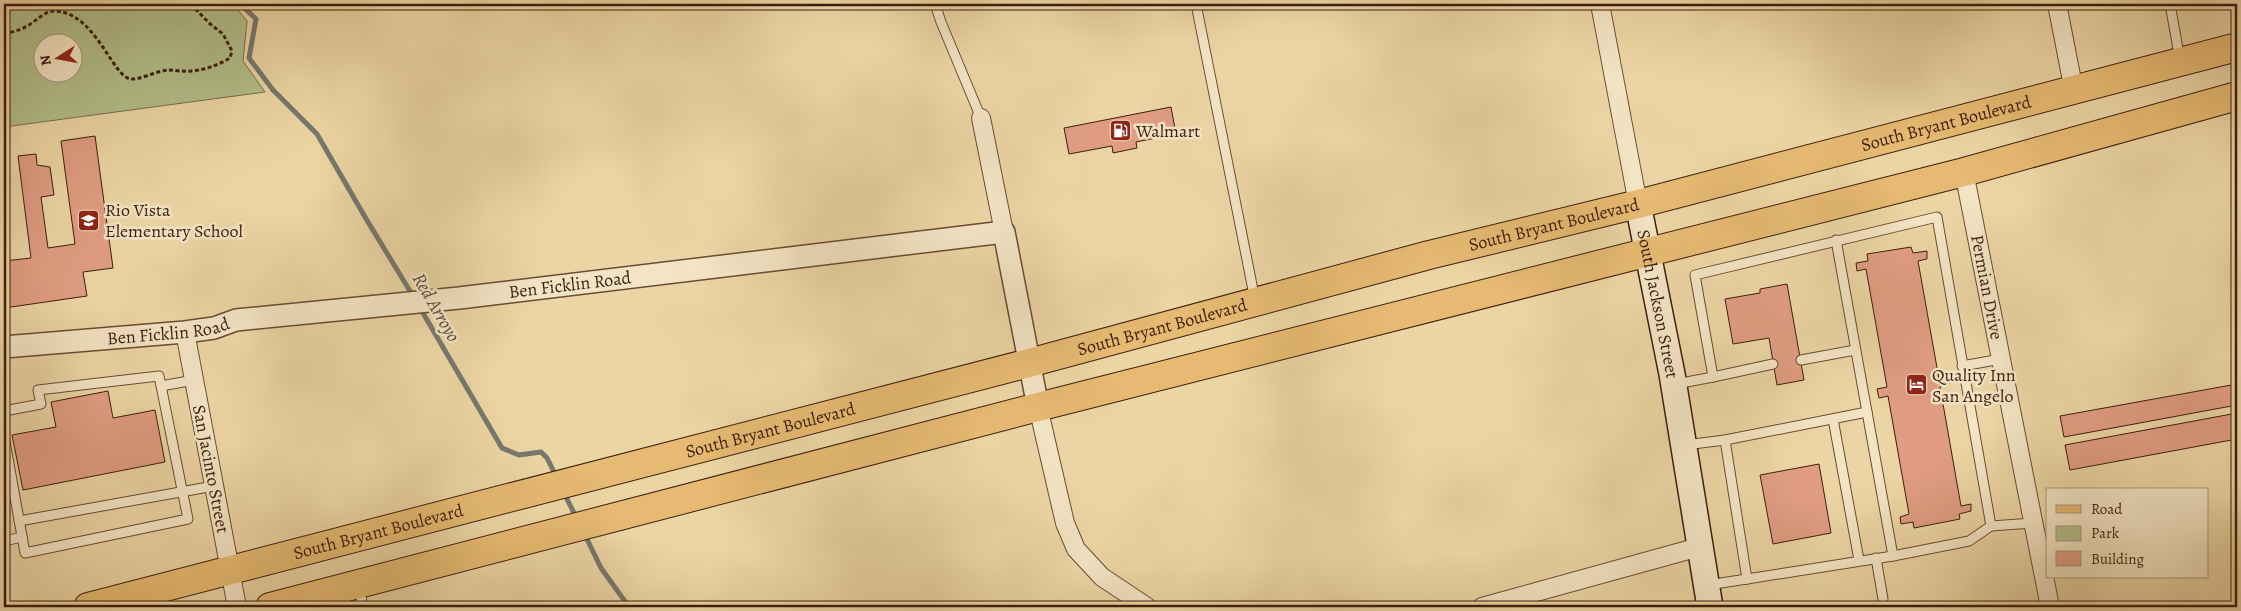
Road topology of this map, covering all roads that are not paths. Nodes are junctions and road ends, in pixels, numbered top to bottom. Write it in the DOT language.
graph roads {
  1 [pos="935,4"];
  2 [pos="1196,4"];
  3 [pos="1600,4"];
  4 [pos="2057,4"];
  5 [pos="2170,4"];
  6 [pos="2237,47"];
  7 [pos="2181,62"];
  8 [pos="2074,91"];
  9 [pos="2237,96"];
  10 [pos="980,118"];
  11 [pos="1964,172"];
  12 [pos="1638,204"];
  13 [pos="1004,232"];
  14 [pos="1836,240"];
  15 [pos="1648,251"];
  16 [pos="1255,302"];
  17 [pos="185,332"];
  18 [pos="4,347"];
  19 [pos="1855,350"];
  20 [pos="2002,359"];
  21 [pos="1801,360"];
  22 [pos="1029,363"];
  23 [pos="1773,364"];
  24 [pos="1962,366"];
  25 [pos="1713,377"];
  26 [pos="194,380"];
  27 [pos="1674,384"];
  28 [pos="161,386"];
  29 [pos="1038,407"];
  30 [pos="4,411"];
  31 [pos="1867,412"];
  32 [pos="1834,419"];
  33 [pos="4,436"];
  34 [pos="1725,440"];
  35 [pos="1683,446"];
  36 [pos="214,486"];
  37 [pos="183,491"];
  38 [pos="19,521"];
  39 [pos="2034,523"];
  40 [pos="1991,526"];
  41 [pos="22,537"];
  42 [pos="4,541"];
  43 [pos="1699,547"];
  44 [pos="1893,556"];
  45 [pos="1876,558"];
  46 [pos="1859,560"];
  47 [pos="230,569"];
  48 [pos="1747,579"];
  49 [pos="360,596"];
  50 [pos="1708,596"];
  51 [pos="1883,598"];
  52 [pos="88,607"];
  53 [pos="237,607"];
  54 [pos="270,607"];
  55 [pos="1147,607"];
  56 [pos="1482,607"];
  57 [pos="2050,607"];
  1 -- 10 [label="lane"];
  2 -- 16 [label="lane"];
  3 -- 12 [label="street, South Jackson Street"];
  4 -- 8 [label="street"];
  5 -- 7 [label="lane"];
  6 -- 7 [label="main road, South Bryant Boulevard"];
  7 -- 8 [label="main road, South Bryant Boulevard"];
  8 -- 12 [label="main road, South Bryant Boulevard"];
  9 -- 11 [label="main road"];
  10 -- 13 [label="street"];
  11 -- 15 [label="main road"];
  11 -- 20 [label="street, Permian Drive"];
  12 -- 15 [label="main road, South Jackson Street"];
  12 -- 16 [label="main road, South Bryant Boulevard"];
  13 -- 17 [label="street, Ben Ficklin Road"];
  13 -- 22 [label="street"];
  14 -- 19 [label="lane"];
  14 -- 24 [label="lane"];
  14 -- 25 [label="lane"];
  15 -- 27 [label="main road, South Jackson Street"];
  15 -- 29 [label="main road"];
  16 -- 22 [label="main road, South Bryant Boulevard"];
  17 -- 18 [label="street, Ben Ficklin Road"];
  17 -- 26 [label="street, San Jacinto Street"];
  19 -- 21 [label="lane"];
  19 -- 31 [label="lane"];
  20 -- 24 [label="lane"];
  20 -- 39 [label="street, Permian Drive"];
  22 -- 29 [label="street"];
  22 -- 47 [label="main road, South Bryant Boulevard"];
  23 -- 25 [label="lane"];
  24 -- 40 [label="lane"];
  25 -- 27 [label="lane"];
  26 -- 28 [label="lane"];
  26 -- 36 [label="street, San Jacinto Street"];
  27 -- 35 [label="main road, South Jackson Street"];
  28 -- 30 [label="lane"];
  28 -- 37 [label="lane"];
  29 -- 49 [label="main road"];
  29 -- 55 [label="street"];
  31 -- 32 [label="lane"];
  31 -- 44 [label="lane"];
  32 -- 34 [label="lane"];
  32 -- 46 [label="lane"];
  33 -- 38 [label="lane"];
  34 -- 35 [label="lane"];
  34 -- 48 [label="lane"];
  35 -- 43 [label="main road, South Jackson Street"];
  36 -- 37 [label="lane"];
  36 -- 47 [label="street, San Jacinto Street"];
  37 -- 38 [label="lane"];
  37 -- 41 [label="lane"];
  38 -- 41 [label="lane"];
  39 -- 40 [label="lane"];
  39 -- 57 [label="street, Permian Drive"];
  40 -- 44 [label="lane"];
  41 -- 42 [label="lane"];
  43 -- 50 [label="main road, South Jackson Street"];
  43 -- 56 [label="street"];
  44 -- 45 [label="lane"];
  45 -- 46 [label="lane"];
  45 -- 51 [label="lane"];
  46 -- 48 [label="lane"];
  47 -- 52 [label="main road, South Bryant Boulevard"];
  47 -- 53 [label="street, San Jacinto Street"];
  48 -- 50 [label="lane"];
  49 -- 54 [label="main road"];
}
